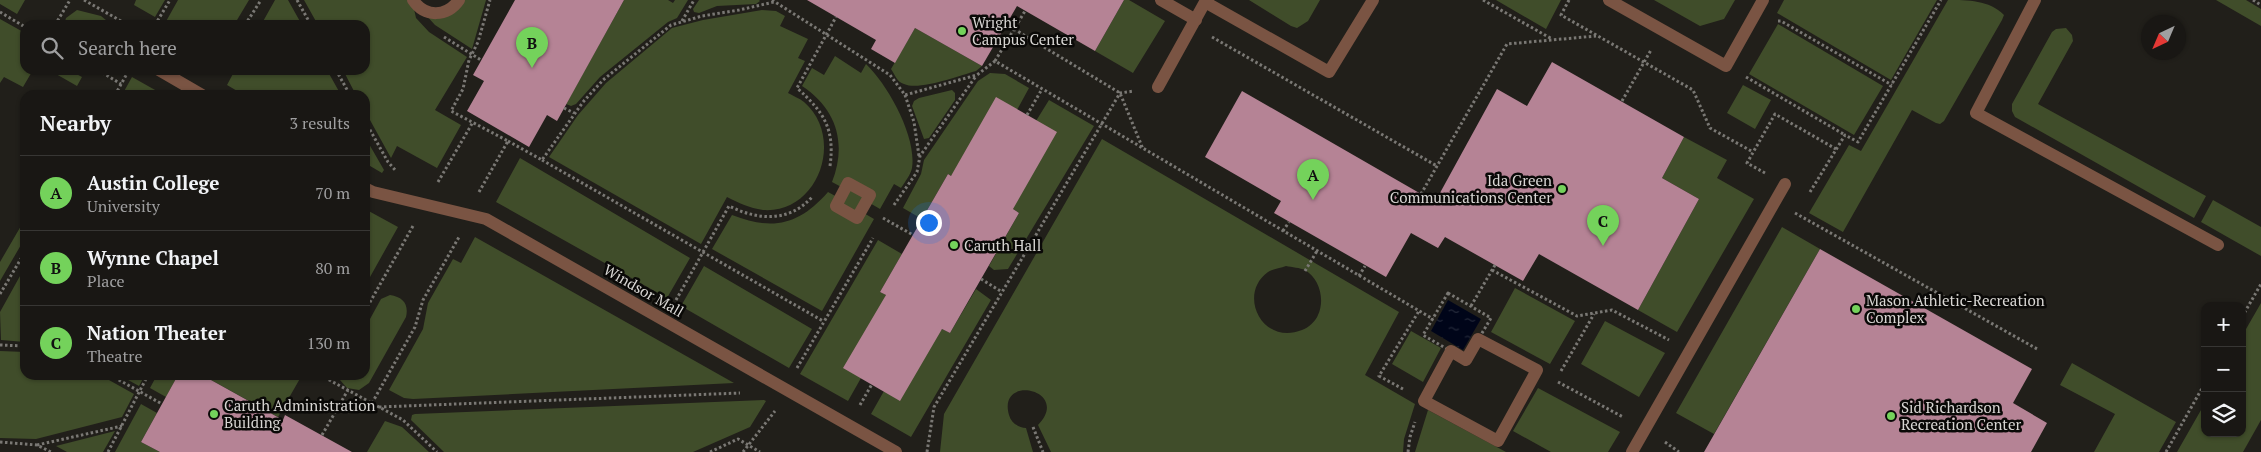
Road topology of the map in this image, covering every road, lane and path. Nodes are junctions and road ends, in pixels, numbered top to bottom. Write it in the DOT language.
graph roads {
  1 [pos="70,0"];
  2 [pos="84,0"];
  3 [pos="96,0"];
  4 [pos="170,0"];
  5 [pos="261,0"];
  6 [pos="297,0"];
  7 [pos="414,0"];
  8 [pos="459,0"];
  9 [pos="490,0"];
  10 [pos="694,0"];
  11 [pos="1160,0"];
  12 [pos="1373,0"];
  13 [pos="1483,0"];
  14 [pos="1569,0"];
  15 [pos="1609,0"];
  16 [pos="1763,0"];
  17 [pos="1940,0"];
  18 [pos="2036,0"];
  19 [pos="2253,0"];
  20 [pos="773,1"];
  21 [pos="94,5"];
  22 [pos="2261,5"];
  23 [pos="1025,11"];
  24 [pos="0,12"];
  25 [pos="836,17"];
  26 [pos="59,20"];
  27 [pos="120,20"];
  28 [pos="158,20"];
  29 [pos="248,20"];
  30 [pos="308,20"];
  31 [pos="682,22"];
  32 [pos="1194,23"];
  33 [pos="1773,23"];
  34 [pos="20,24"];
  35 [pos="1014,29"];
  36 [pos="827,34"];
  37 [pos="1596,36"];
  38 [pos="1552,40"];
  39 [pos="472,55"];
  40 [pos="481,60"];
  41 [pos="995,61"];
  42 [pos="1746,72"];
  43 [pos="1637,74"];
  44 [pos="106,75"];
  45 [pos="126,75"];
  46 [pos="168,75"];
  47 [pos="339,75"];
  48 [pos="977,75"];
  49 [pos="121,84"];
  50 [pos="1892,85"];
  51 [pos="1158,87"];
  52 [pos="1042,89"];
  53 [pos="117,90"];
  54 [pos="193,90"];
  55 [pos="347,90"];
  56 [pos="1120,93"];
  57 [pos="906,95"];
  58 [pos="1622,100"];
  59 [pos="564,108"];
  60 [pos="574,113"];
  61 [pos="1026,114"];
  62 [pos="473,122"];
  63 [pos="1101,124"];
  64 [pos="498,129"];
  65 [pos="370,130"];
  66 [pos="495,134"];
  67 [pos="1844,135"];
  68 [pos="508,141"];
  69 [pos="1144,149"];
  70 [pos="1836,149"];
  71 [pos="1753,152"];
  72 [pos="920,156"];
  73 [pos="542,160"];
  74 [pos="1437,166"];
  75 [pos="827,174"];
  76 [pos="1785,184"];
  77 [pos="370,190"];
  78 [pos="1421,194"];
  79 [pos="814,195"];
  80 [pos="1775,202"];
  81 [pos="425,205"];
  82 [pos="472,216"];
  83 [pos="885,218"];
  84 [pos="1289,222"];
  85 [pos="880,227"];
  86 [pos="1283,231"];
  87 [pos="913,235"];
  88 [pos="875,236"];
  89 [pos="2218,245"];
  90 [pos="1317,251"];
  91 [pos="704,253"];
  92 [pos="20,260"];
  93 [pos="1495,265"];
  94 [pos="1365,266"];
  95 [pos="1305,270"];
  96 [pos="1492,270"];
  97 [pos="1360,276"];
  98 [pos="981,279"];
  99 [pos="2261,284"];
  100 [pos="1002,292"];
  101 [pos="0,294"];
  102 [pos="370,302"];
  103 [pos="1471,306"];
  104 [pos="2246,310"];
  105 [pos="1418,311"];
  106 [pos="1595,313"];
  107 [pos="1433,319"];
  108 [pos="664,320"];
  109 [pos="824,321"];
  110 [pos="0,344"];
  111 [pos="20,346"];
  112 [pos="2039,350"];
  113 [pos="1688,352"];
  114 [pos="1537,370"];
  115 [pos="119,380"];
  116 [pos="146,380"];
  117 [pos="333,380"];
  118 [pos="1556,381"];
  119 [pos="348,390"];
  120 [pos="2201,390"];
  121 [pos="788,391"];
  122 [pos="140,392"];
  123 [pos="740,393"];
  124 [pos="1424,401"];
  125 [pos="372,403"];
  126 [pos="162,404"];
  127 [pos="379,407"];
  128 [pos="122,426"];
  129 [pos="1032,427"];
  130 [pos="1645,429"];
  131 [pos="322,435"];
  132 [pos="0,442"];
  133 [pos="37,445"];
  134 [pos="747,445"];
  135 [pos="51,452"];
  136 [pos="108,452"];
  137 [pos="437,452"];
  138 [pos="710,452"];
  139 [pos="743,452"];
  140 [pos="760,452"];
  141 [pos="896,452"];
  142 [pos="927,452"];
  143 [pos="1043,452"];
  144 [pos="1632,452"];
  145 [pos="1679,452"];
  146 [pos="2166,452"];
  1 -- 26 [label="path"];
  2 -- 21 [label="path"];
  3 -- 21 [label="path"];
  4 -- 28 [label="path"];
  5 -- 29 [label="path"];
  6 -- 30 [label="path"];
  7 -- 8 [label="street"];
  9 -- 39 [label="path"];
  10 -- 31 [label="path"];
  11 -- 32 [label="street"];
  12 -- 32 [label="street"];
  13 -- 38 [label="path"];
  14 -- 37 [label="path"];
  15 -- 16 [label="street"];
  17 -- 50 [label="path"];
  18 -- 89 [label="street"];
  19 -- 22 [label="path"];
  20 -- 31 [label="path"];
  20 -- 36 [label="path"];
  21 -- 27 [label="path"];
  23 -- 35 [label="path"];
  24 -- 34 [label="path"];
  25 -- 36 [label="path"];
  31 -- 60 [label="path"];
  32 -- 51 [label="street"];
  32 -- 74 [label="path"];
  33 -- 50 [label="path"];
  35 -- 41 [label="path"];
  35 -- 56 [label="path"];
  36 -- 57 [label="path"];
  36 -- 75 [label="path"];
  37 -- 38 [label="path"];
  37 -- 71 [label="path"];
  38 -- 74 [label="path"];
  39 -- 40 [label="path"];
  39 -- 62 [label="path"];
  41 -- 48 [label="path"];
  41 -- 52 [label="path"];
  42 -- 67 [label="path"];
  43 -- 58 [label="path"];
  44 -- 49 [label="path"];
  45 -- 49 [label="path"];
  46 -- 54 [label="street"];
  47 -- 55 [label="path"];
  48 -- 57 [label="path"];
  48 -- 72 [label="path"];
  49 -- 53 [label="path"];
  50 -- 67 [label="path"];
  52 -- 61 [label="path"];
  52 -- 63 [label="path"];
  56 -- 63 [label="path"];
  56 -- 69 [label="path"];
  57 -- 72 [label="path"];
  59 -- 60 [label="path"];
  60 -- 73 [label="path"];
  62 -- 66 [label="path"];
  62 -- 81 [label="path"];
  63 -- 69 [label="path"];
  63 -- 100 [label="path"];
  64 -- 66 [label="path"];
  65 -- 81 [label="path"];
  66 -- 68 [label="path"];
  67 -- 70 [label="path"];
  68 -- 73 [label="path"];
  68 -- 82 [label="path"];
  69 -- 86 [label="path"];
  70 -- 71 [label="path"];
  70 -- 76 [label="path"];
  71 -- 76 [label="path"];
  72 -- 83 [label="path"];
  73 -- 91 [label="path"];
  74 -- 78 [label="path"];
  76 -- 80 [label="street"];
  77 -- 81 [label="street, Windsor Mall"];
  79 -- 91 [label="path"];
  80 -- 112 [label="path"];
  80 -- 113 [label="street"];
  81 -- 82 [label="street, Windsor Mall"];
  81 -- 102 [label="path"];
  82 -- 108 [label="street, Windsor Mall"];
  82 -- 125 [label="path"];
  83 -- 85 [label="path"];
  83 -- 87 [label="path"];
  84 -- 86 [label="path"];
  86 -- 90 [label="path"];
  88 -- 109 [label="path"];
  90 -- 95 [label="path"];
  90 -- 97 [label="path"];
  91 -- 108 [label="path"];
  91 -- 109 [label="path"];
  92 -- 101 [label="path"];
  93 -- 96 [label="path"];
  94 -- 97 [label="path"];
  96 -- 103 [label="path"];
  96 -- 106 [label="path"];
  97 -- 105 [label="path"];
  98 -- 100 [label="path"];
  99 -- 104 [label="path"];
  100 -- 142 [label="path"];
  105 -- 107 [label="path"];
  105 -- 124 [label="path"];
  106 -- 113 [label="path"];
  106 -- 118 [label="path"];
  108 -- 121 [label="street, Windsor Mall"];
  109 -- 121 [label="path"];
  110 -- 111 [label="path"];
  113 -- 130 [label="street"];
  114 -- 118 [label="path"];
  114 -- 124 [label="street"];
  114 -- 124 [label="street"];
  115 -- 122 [label="path"];
  116 -- 122 [label="path"];
  117 -- 119 [label="path"];
  118 -- 130 [label="path"];
  119 -- 125 [label="path"];
  119 -- 131 [label="path"];
  120 -- 146 [label="path"];
  121 -- 134 [label="path"];
  121 -- 141 [label="street, Windsor Mall"];
  122 -- 126 [label="path"];
  122 -- 128 [label="path"];
  123 -- 127 [label="path"];
  125 -- 127 [label="path"];
  127 -- 137 [label="path"];
  128 -- 133 [label="path"];
  128 -- 136 [label="path"];
  129 -- 143 [label="path"];
  130 -- 144 [label="street"];
  130 -- 145 [label="path"];
  132 -- 133 [label="path"];
  133 -- 135 [label="path"];
  134 -- 138 [label="path"];
  134 -- 139 [label="path"];
  134 -- 140 [label="path"];
}
